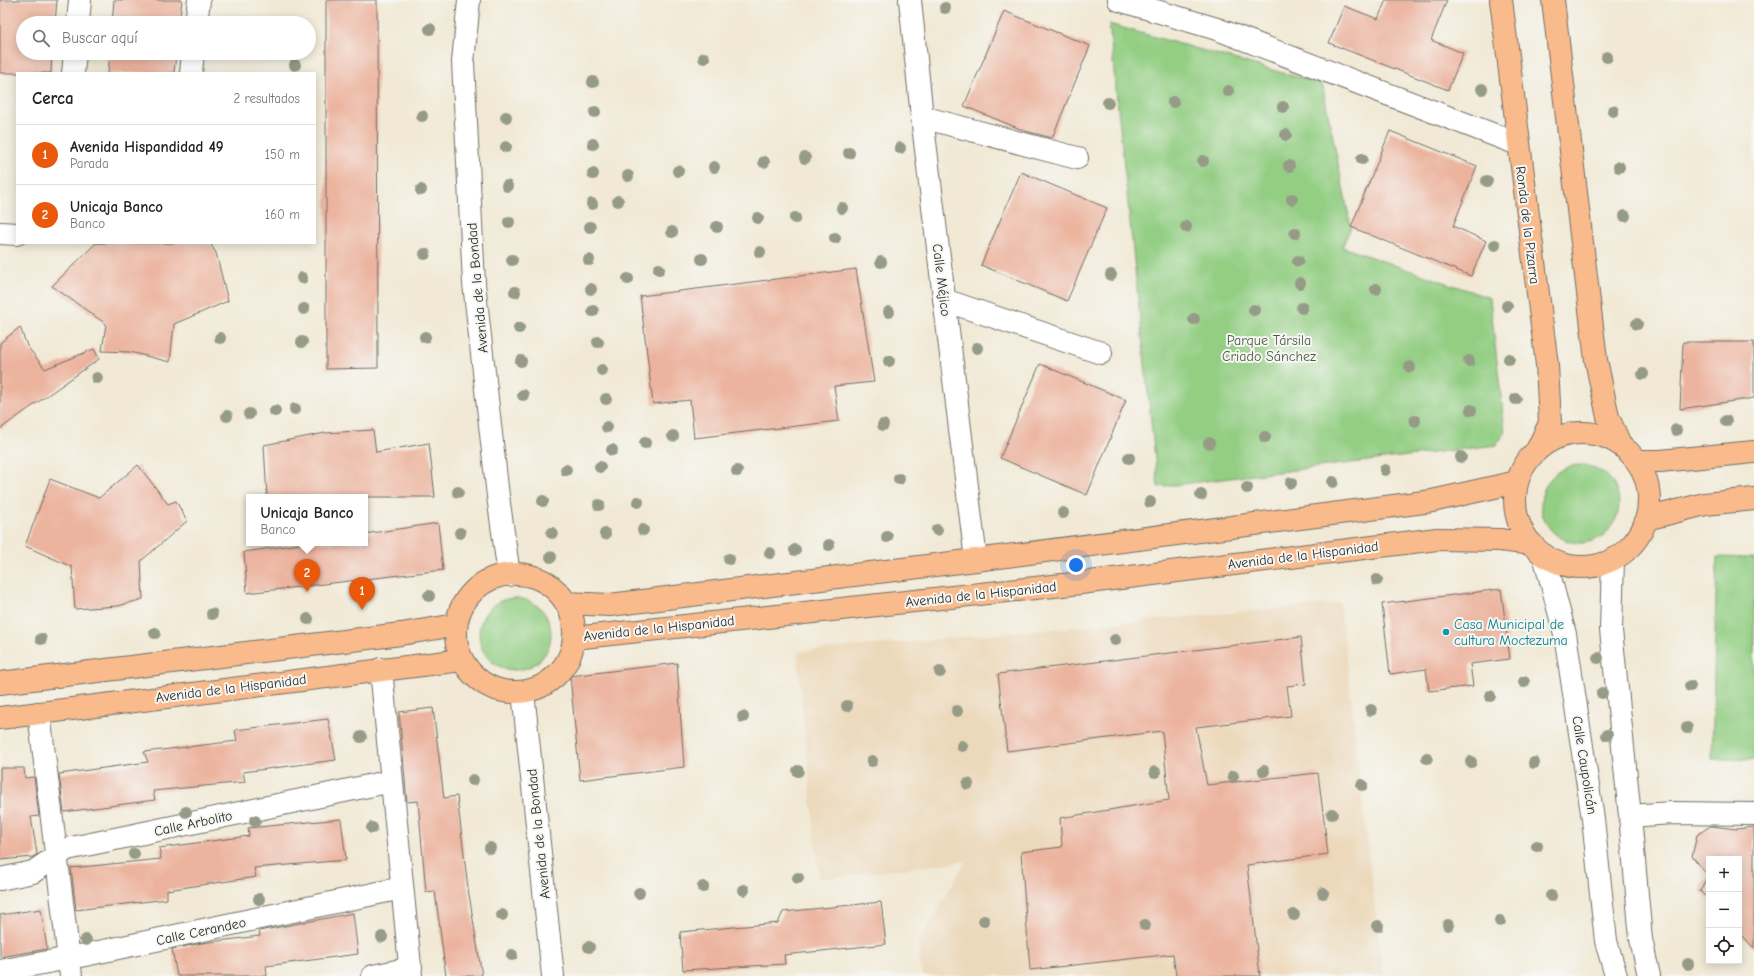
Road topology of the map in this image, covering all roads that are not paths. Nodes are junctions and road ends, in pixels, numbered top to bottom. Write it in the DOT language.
graph roads {
  1 [pos="80,0"];
  2 [pos="199,0"];
  3 [pos="469,0"];
  4 [pos="910,0"];
  5 [pos="1119,0"];
  6 [pos="1501,0"];
  7 [pos="1553,0"];
  8 [pos="79,16"];
  9 [pos="197,16"];
  10 [pos="74,60"];
  11 [pos="192,60"];
  12 [pos="73,72"];
  13 [pos="191,72"];
  14 [pos="922,117"];
  15 [pos="1518,144"];
  16 [pos="1077,158"];
  17 [pos="0,233"];
  18 [pos="16,234"];
  19 [pos="944,300"];
  20 [pos="1101,353"];
  21 [pos="1620,444"];
  22 [pos="1538,448"];
  23 [pos="1754,452"];
  24 [pos="1637,461"];
  25 [pos="1517,482"];
  26 [pos="1754,499"];
  27 [pos="1646,519"];
  28 [pos="1538,549"];
  29 [pos="1613,559"];
  30 [pos="976,560"];
  31 [pos="509,575"];
  32 [pos="566,603"];
  33 [pos="456,625"];
  34 [pos="574,638"];
  35 [pos="462,660"];
  36 [pos="382,669"];
  37 [pos="0,683"];
  38 [pos="523,692"];
  39 [pos="39,713"];
  40 [pos="0,718"];
  41 [pos="392,782"];
  42 [pos="1754,814"];
  43 [pos="1630,816"];
  44 [pos="57,856"];
  45 [pos="0,880"];
  46 [pos="402,888"];
  47 [pos="70,967"];
  48 [pos="0,971"];
  49 [pos="411,972"];
  50 [pos="372,976"];
  51 [pos="553,976"];
  52 [pos="1616,976"];
  53 [pos="1649,976"];
  1 -- 8 [label="street"];
  2 -- 9 [label="street"];
  3 -- 31 [label="street, Avenida de la Bondad"];
  4 -- 14 [label="street, Calle Méjico"];
  5 -- 15 [label="street"];
  6 -- 15 [label="main road, Ronda de la Pizarra"];
  7 -- 21 [label="main road"];
  10 -- 12 [label="street"];
  11 -- 13 [label="street"];
  14 -- 16 [label="street"];
  14 -- 19 [label="street, Calle Méjico"];
  15 -- 22 [label="main road, Ronda de la Pizarra"];
  17 -- 18 [label="street"];
  19 -- 20 [label="street"];
  19 -- 30 [label="street, Calle Méjico"];
  21 -- 22 [label="main road"];
  21 -- 24 [label="main road"];
  22 -- 25 [label="main road"];
  23 -- 24 [label="main road"];
  24 -- 27 [label="main road"];
  25 -- 28 [label="main road"];
  25 -- 30 [label="main road, Avenida de la Hispanidad"];
  26 -- 27 [label="main road"];
  27 -- 29 [label="main road"];
  28 -- 29 [label="main road"];
  28 -- 34 [label="main road, Avenida de la Hispanidad"];
  28 -- 52 [label="street, Calle Caupolicán"];
  29 -- 43 [label="street"];
  30 -- 32 [label="main road, Avenida de la Hispanidad"];
  31 -- 32 [label="main road"];
  31 -- 33 [label="main road"];
  32 -- 34 [label="main road"];
  33 -- 35 [label="main road"];
  33 -- 37 [label="main road"];
  34 -- 38 [label="main road"];
  35 -- 36 [label="main road, Avenida de la Hispanidad"];
  35 -- 38 [label="main road"];
  36 -- 39 [label="main road, Avenida de la Hispanidad"];
  36 -- 41 [label="street"];
  38 -- 51 [label="street, Avenida de la Bondad"];
  39 -- 40 [label="main road, Avenida de la Hispanidad"];
  39 -- 44 [label="street"];
  41 -- 44 [label="street, Calle Arbolito"];
  41 -- 46 [label="street"];
  42 -- 43 [label="street"];
  43 -- 53 [label="street"];
  44 -- 45 [label="street, Calle Arbolito"];
  44 -- 47 [label="street"];
  46 -- 47 [label="street, Calle Cerandeo"];
  46 -- 49 [label="street"];
  47 -- 48 [label="street, Calle Cerandeo"];
  49 -- 50 [label="street"];
}
